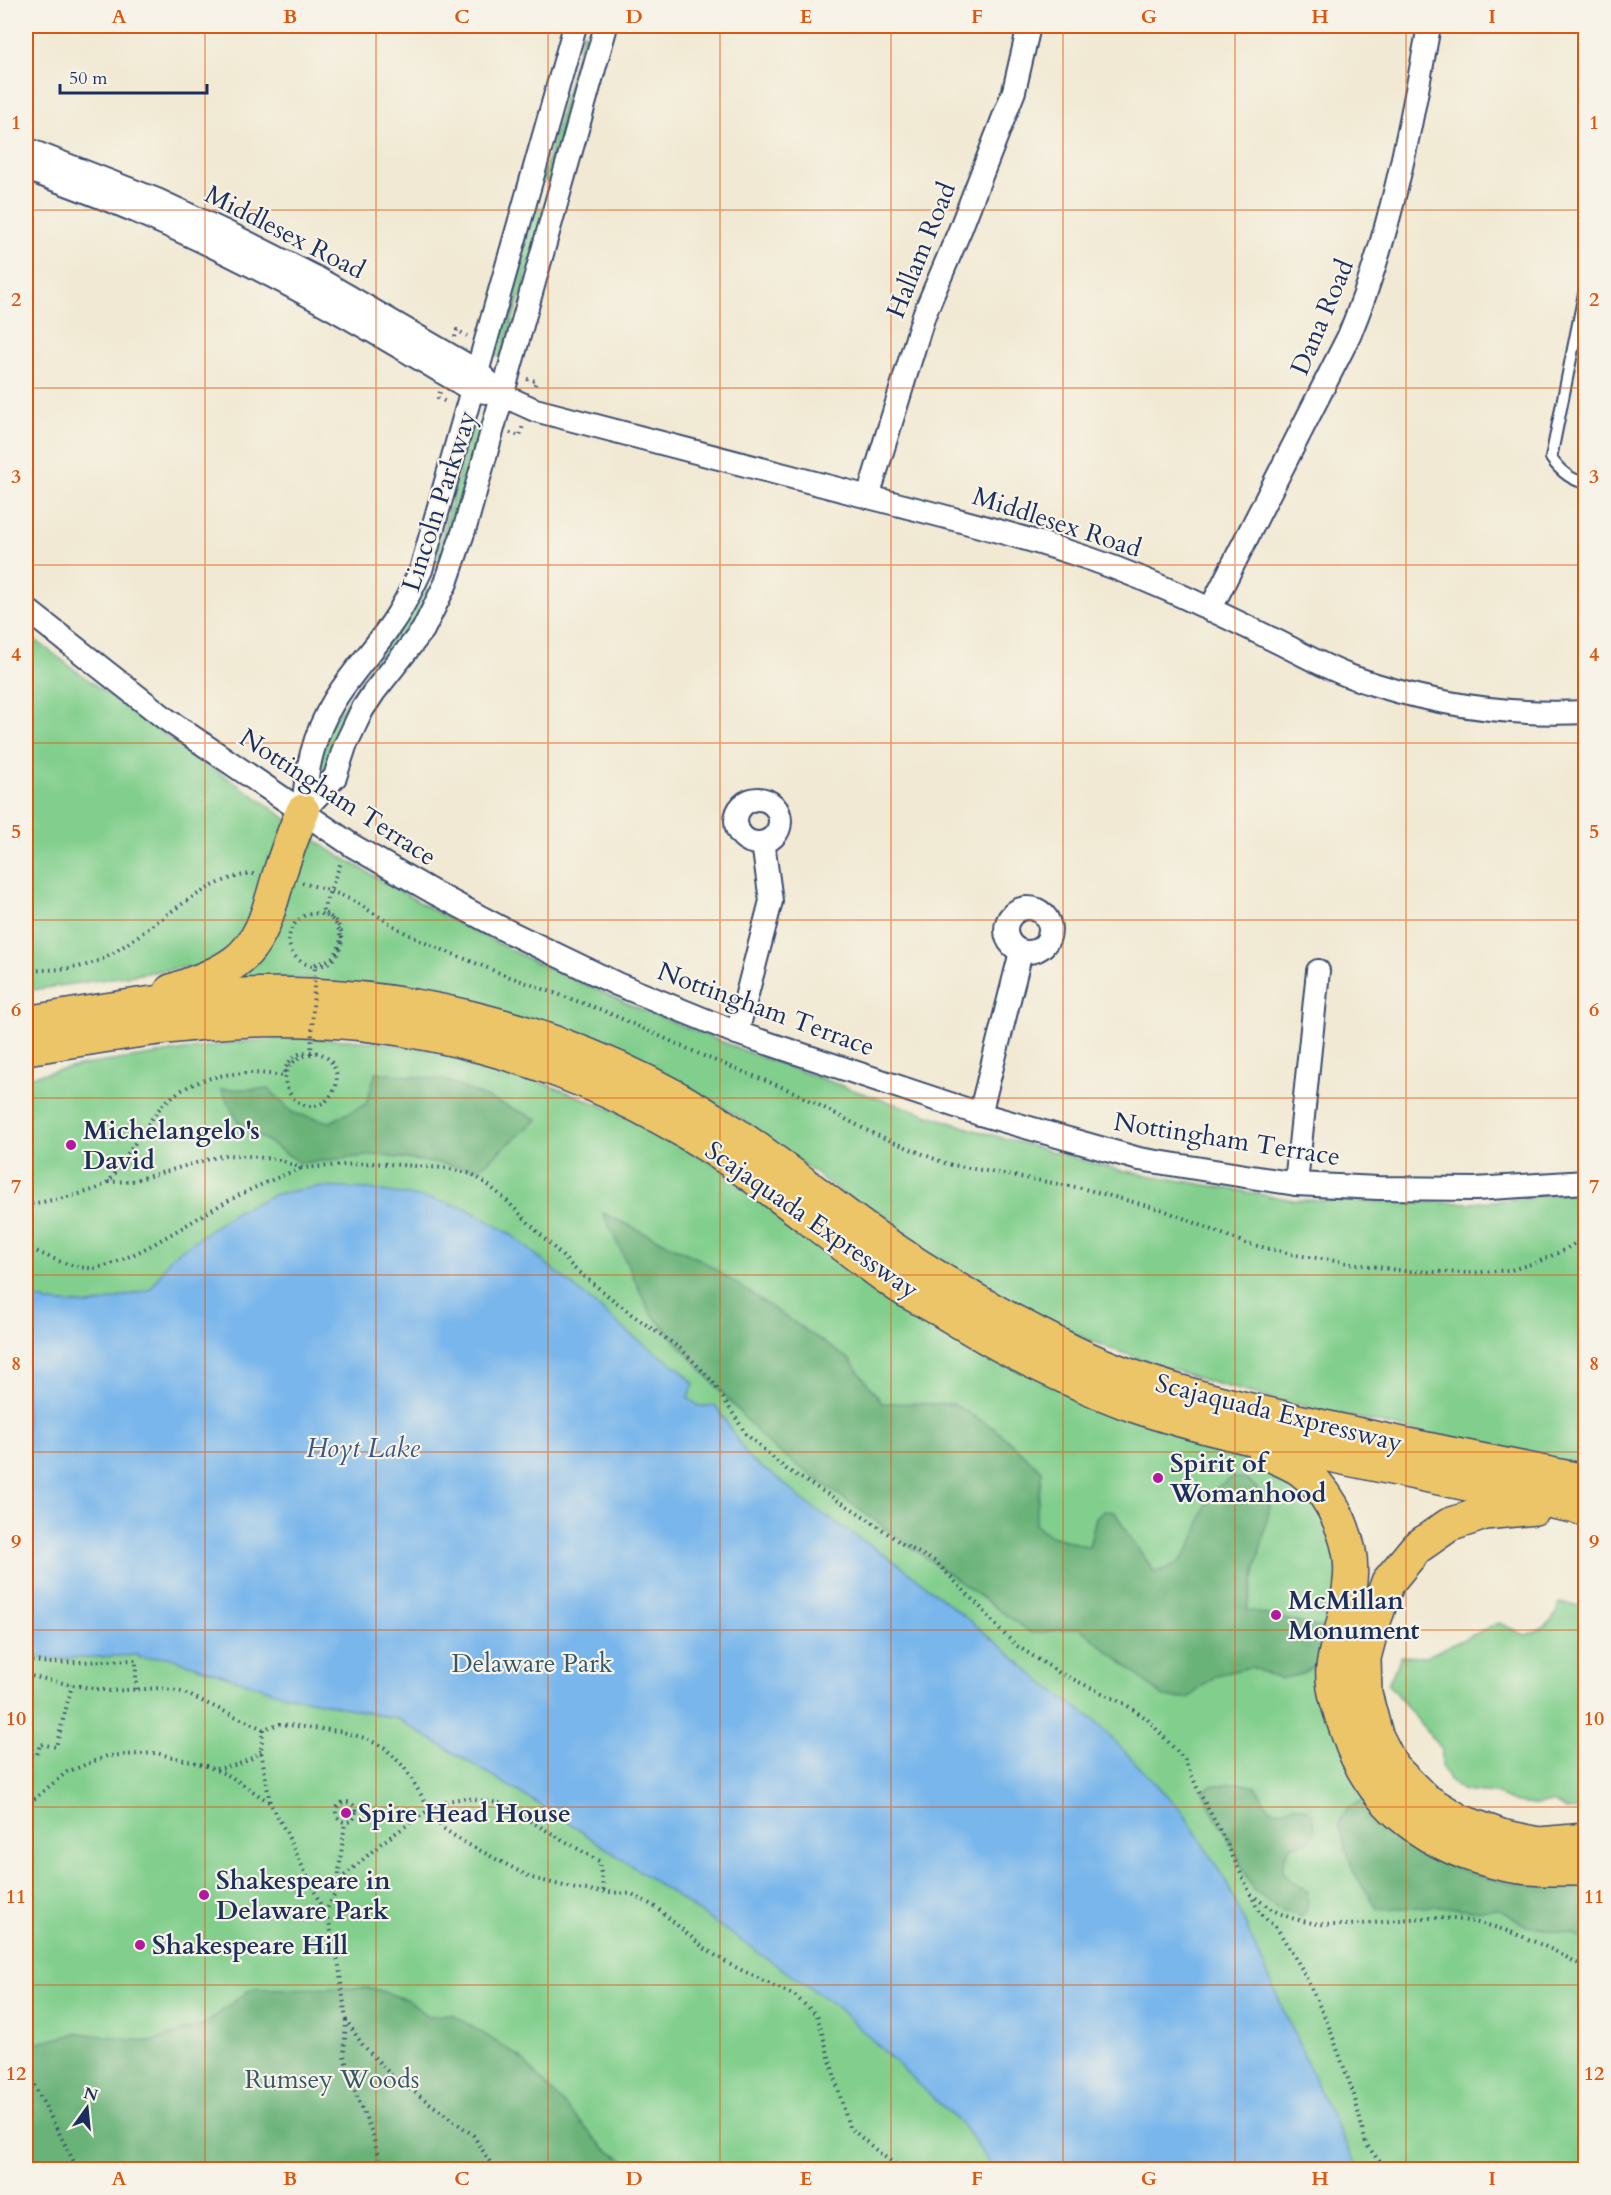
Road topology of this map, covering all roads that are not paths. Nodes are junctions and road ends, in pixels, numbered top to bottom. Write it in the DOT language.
graph roads {
  1 [pos="575,26"];
  2 [pos="606,26"];
  3 [pos="1029,26"];
  4 [pos="1429,26"];
  5 [pos="26,149"];
  6 [pos="26,169"];
  7 [pos="529,188"];
  8 [pos="558,196"];
  9 [pos="153,209"];
  10 [pos="1586,285"];
  11 [pos="475,381"];
  12 [pos="502,394"];
  13 [pos="1586,483"];
  14 [pos="868,497"];
  15 [pos="421,570"];
  16 [pos="446,583"];
  17 [pos="26,609"];
  18 [pos="1210,610"];
  19 [pos="1586,712"];
  20 [pos="303,811"];
  21 [pos="763,843"];
  22 [pos="1021,952"];
  23 [pos="1318,971"];
  24 [pos="128,1007"];
  25 [pos="736,1033"];
  26 [pos="27,1042"];
  27 [pos="980,1114"];
  28 [pos="1586,1182"];
  29 [pos="1296,1184"];
  30 [pos="1224,1431"];
  31 [pos="1586,1468"];
  32 [pos="1543,1473"];
  33 [pos="1585,1500"];
  34 [pos="1586,1840"];
  35 [pos="1586,1869"];
  1 -- 7 [label="street, Lincoln Parkway"];
  2 -- 8 [label="street, Lincoln Parkway"];
  3 -- 14 [label="street, Hallam Road"];
  4 -- 18 [label="street, Dana Road"];
  5 -- 9 [label="street, Middlesex Road"];
  6 -- 9 [label="street, Middlesex Road"];
  7 -- 8 [label="street"];
  7 -- 11 [label="street, Lincoln Parkway"];
  8 -- 12 [label="street, Lincoln Parkway"];
  9 -- 11 [label="street, Middlesex Road"];
  10 -- 13 [label="lane"];
  11 -- 12 [label="street, Middlesex Road"];
  11 -- 15 [label="street, Lincoln Parkway"];
  12 -- 14 [label="street, Middlesex Road"];
  12 -- 16 [label="street, Lincoln Parkway"];
  14 -- 18 [label="street, Middlesex Road"];
  15 -- 16 [label="street"];
  15 -- 20 [label="street, Lincoln Parkway"];
  16 -- 20 [label="street, Lincoln Parkway"];
  17 -- 20 [label="street, Nottingham Terrace"];
  18 -- 19 [label="street, Middlesex Road"];
  20 -- 24 [label="highway"];
  20 -- 25 [label="street, Nottingham Terrace"];
  21 -- 25 [label="street"];
  22 -- 27 [label="street"];
  23 -- 29 [label="street"];
  24 -- 26 [label="highway, Scajaquada Expressway"];
  24 -- 32 [label="highway, Scajaquada Expressway"];
  25 -- 27 [label="street, Nottingham Terrace"];
  26 -- 30 [label="highway, Scajaquada Expressway"];
  27 -- 29 [label="street, Nottingham Terrace"];
  28 -- 29 [label="street, Nottingham Terrace"];
  30 -- 33 [label="highway, Scajaquada Expressway"];
  30 -- 35 [label="highway"];
  31 -- 32 [label="highway"];
  32 -- 33 [label="highway, Scajaquada Expressway"];
  33 -- 34 [label="highway"];
}
